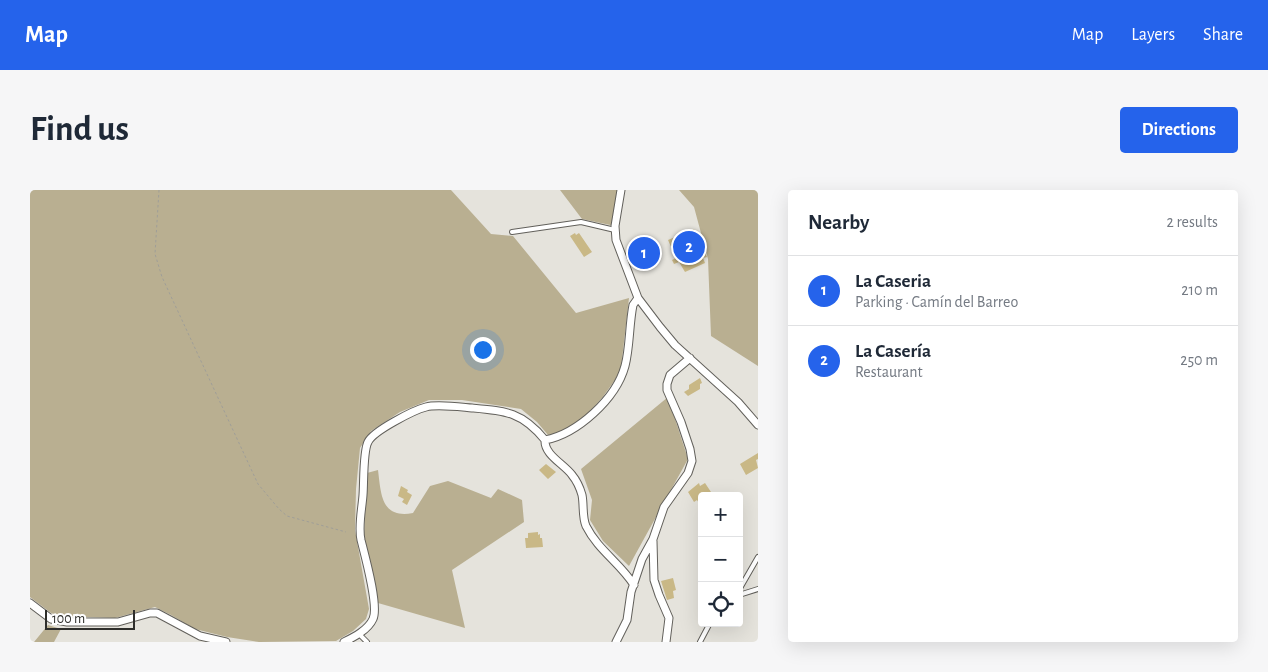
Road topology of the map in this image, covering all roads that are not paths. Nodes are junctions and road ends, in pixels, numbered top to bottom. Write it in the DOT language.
graph roads {
  1 [pos="621,190"];
  2 [pos="615,230"];
  3 [pos="512,232"];
  4 [pos="638,298"];
  5 [pos="690,358"];
  6 [pos="758,425"];
  7 [pos="545,440"];
  8 [pos="654,539"];
  9 [pos="758,557"];
  10 [pos="743,583"];
  11 [pos="634,585"];
  12 [pos="758,589"];
  13 [pos="743,594"];
  14 [pos="30,604"];
  15 [pos="708,627"];
  16 [pos="359,634"];
  17 [pos="226,642"];
  18 [pos="344,642"];
  19 [pos="367,642"];
  20 [pos="616,642"];
  21 [pos="666,642"];
  22 [pos="700,642"];
  1 -- 2 [label="street"];
  2 -- 3 [label="lane"];
  2 -- 4 [label="street"];
  4 -- 5 [label="street"];
  4 -- 7 [label="street"];
  5 -- 6 [label="street"];
  5 -- 8 [label="street"];
  7 -- 11 [label="street"];
  7 -- 16 [label="street"];
  8 -- 11 [label="street"];
  8 -- 21 [label="street"];
  9 -- 10 [label="lane"];
  11 -- 20 [label="street"];
  12 -- 13 [label="lane"];
  14 -- 17 [label="street"];
  15 -- 22 [label="lane"];
  16 -- 18 [label="street"];
  16 -- 19 [label="lane"];
}
